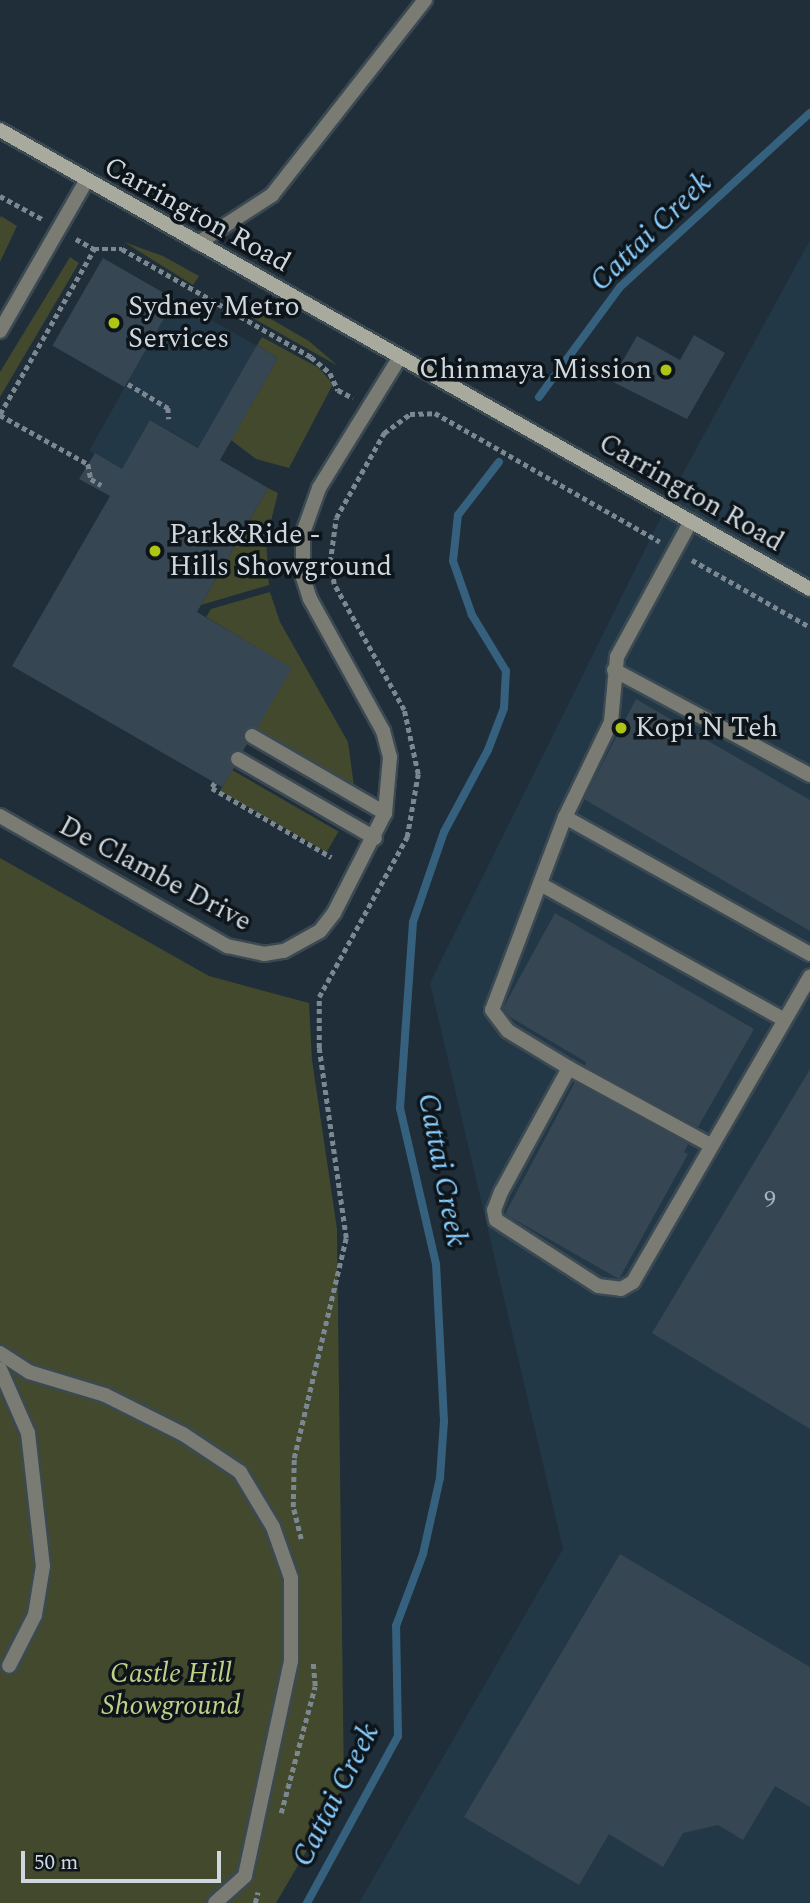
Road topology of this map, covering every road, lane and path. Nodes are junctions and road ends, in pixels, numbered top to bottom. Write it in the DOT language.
graph roads {
  1 [pos="425,0"];
  2 [pos="0,130"];
  3 [pos="87,180"];
  4 [pos="198,243"];
  5 [pos="0,331"];
  6 [pos="400,357"];
  7 [pos="128,384"];
  8 [pos="338,390"];
  9 [pos="0,414"];
  10 [pos="169,419"];
  11 [pos="101,485"];
  12 [pos="691,521"];
  13 [pos="674,550"];
  14 [pos="810,589"];
  15 [pos="810,627"];
  16 [pos="614,670"];
  17 [pos="253,736"];
  18 [pos="238,759"];
  19 [pos="810,775"];
  20 [pos="215,783"];
  21 [pos="385,813"];
  22 [pos="0,816"];
  23 [pos="565,817"];
  24 [pos="375,838"];
  25 [pos="331,857"];
  26 [pos="542,885"];
  27 [pos="810,954"];
  28 [pos="810,977"];
  29 [pos="783,1019"];
  30 [pos="569,1068"];
  31 [pos="710,1146"];
  32 [pos="0,1353"];
  33 [pos="0,1369"];
  34 [pos="302,1542"];
  35 [pos="313,1659"];
  36 [pos="9,1666"];
  37 [pos="281,1816"];
  38 [pos="262,1878"];
  39 [pos="215,1903"];
  40 [pos="255,1903"];
  1 -- 4 [label="street"];
  2 -- 3 [label="main road, Carrington Road"];
  3 -- 4 [label="main road, Carrington Road"];
  3 -- 5 [label="street"];
  4 -- 6 [label="main road, Carrington Road"];
  6 -- 12 [label="main road, Carrington Road"];
  6 -- 21 [label="street, De Clambe Drive"];
  7 -- 10 [label="path"];
  8 -- 9 [label="path"];
  9 -- 11 [label="path"];
  12 -- 13 [label="street"];
  12 -- 14 [label="main road, Carrington Road"];
  13 -- 15 [label="path"];
  13 -- 16 [label="street"];
  13 -- 34 [label="path"];
  16 -- 19 [label="street"];
  16 -- 23 [label="street"];
  17 -- 21 [label="street"];
  18 -- 24 [label="street"];
  20 -- 25 [label="path"];
  21 -- 24 [label="street, De Clambe Drive"];
  22 -- 24 [label="street, De Clambe Drive"];
  23 -- 26 [label="street"];
  23 -- 27 [label="street"];
  26 -- 29 [label="street"];
  26 -- 30 [label="street"];
  28 -- 29 [label="street"];
  29 -- 31 [label="street"];
  30 -- 31 [label="street"];
  30 -- 31 [label="street"];
  32 -- 39 [label="street"];
  33 -- 36 [label="street"];
  35 -- 37 [label="path"];
  38 -- 40 [label="path"];
}
